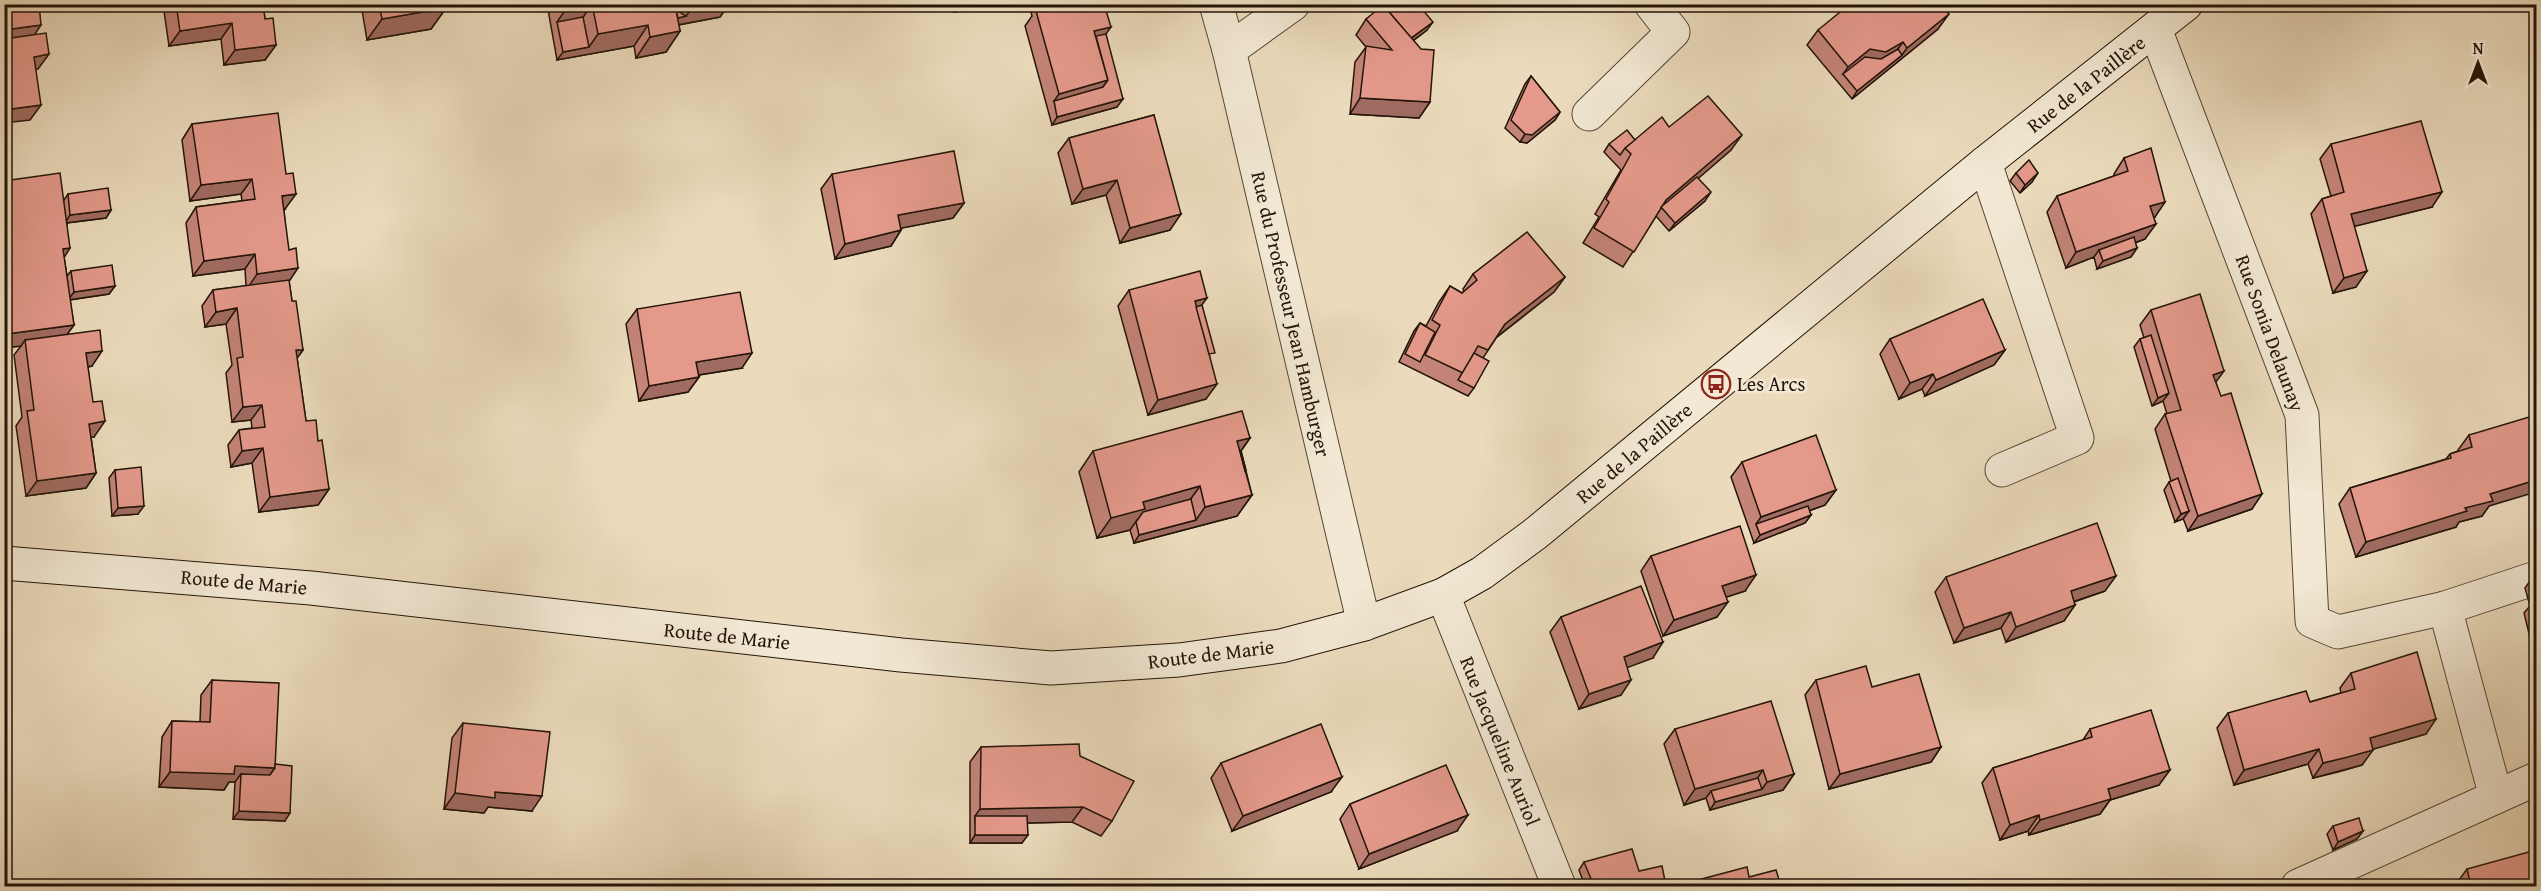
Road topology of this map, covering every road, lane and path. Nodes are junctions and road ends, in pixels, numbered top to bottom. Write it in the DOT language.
graph roads {
  1 [pos="1216,4"];
  2 [pos="1293,4"];
  3 [pos="1651,4"];
  4 [pos="2186,4"];
  5 [pos="2155,29"];
  6 [pos="1229,51"];
  7 [pos="1589,114"];
  8 [pos="1985,163"];
  9 [pos="2002,470"];
  10 [pos="4,563"];
  11 [pos="2536,578"];
  12 [pos="1443,595"];
  13 [pos="2445,608"];
  14 [pos="1364,624"];
  15 [pos="2536,779"];
  16 [pos="2496,797"];
  17 [pos="1559,886"];
  18 [pos="2298,886"];
  1 -- 6 [label="street, Rue du Professeur Jean Hamburger"];
  2 -- 6 [label="street"];
  3 -- 7 [label="street"];
  4 -- 5 [label="street, Rue de la Paillère"];
  5 -- 8 [label="street, Rue de la Paillère"];
  5 -- 13 [label="street, Rue Sonia Delaunay"];
  6 -- 14 [label="street, Rue du Professeur Jean Hamburger"];
  8 -- 9 [label="street"];
  8 -- 12 [label="street, Rue de la Paillère"];
  10 -- 14 [label="street, Route de Marie"];
  11 -- 13 [label="street, Rue Sonia Delaunay"];
  12 -- 14 [label="street, Route de Marie"];
  12 -- 17 [label="street, Rue Jacqueline Auriol"];
  13 -- 16 [label="street"];
  15 -- 16 [label="street"];
  16 -- 18 [label="street"];
}
